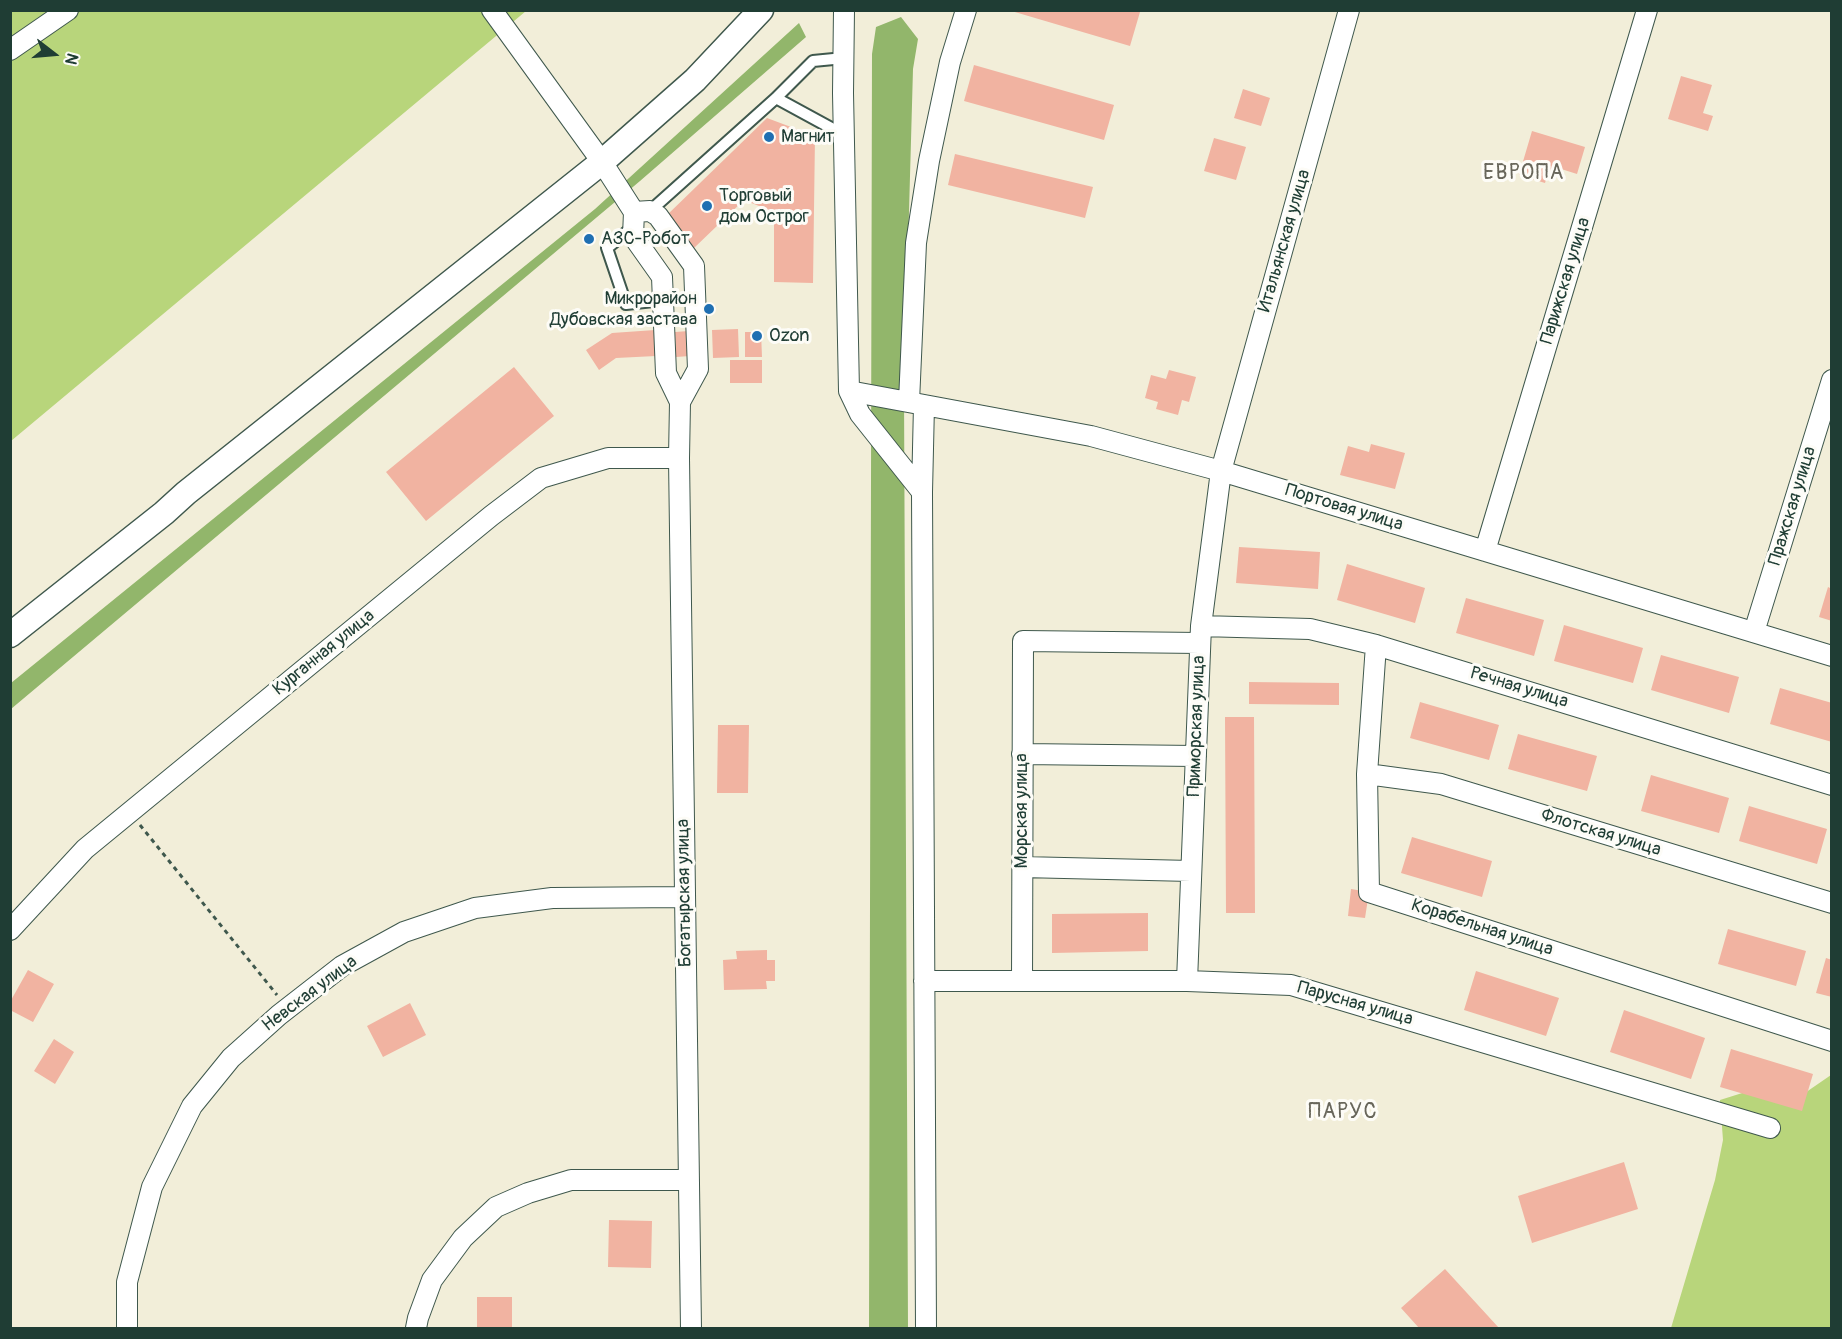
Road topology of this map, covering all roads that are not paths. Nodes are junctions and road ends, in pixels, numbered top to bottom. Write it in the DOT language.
graph roads {
  1 [pos="68,10"];
  2 [pos="492,10"];
  3 [pos="761,10"];
  4 [pos="844,10"];
  5 [pos="966,10"];
  6 [pos="1349,10"];
  7 [pos="1647,10"];
  8 [pos="10,50"];
  9 [pos="844,58"];
  10 [pos="776,98"];
  11 [pos="844,135"];
  12 [pos="602,162"];
  13 [pos="639,217"];
  14 [pos="663,300"];
  15 [pos="1832,380"];
  16 [pos="849,391"];
  17 [pos="680,402"];
  18 [pos="916,404"];
  19 [pos="679,458"];
  20 [pos="1221,471"];
  21 [pos="922,492"];
  22 [pos="1485,551"];
  23 [pos="1754,632"];
  24 [pos="1200,634"];
  25 [pos="10,635"];
  26 [pos="1023,640"];
  27 [pos="1376,645"];
  28 [pos="1832,656"];
  29 [pos="1022,754"];
  30 [pos="1196,756"];
  31 [pos="1367,774"];
  32 [pos="1832,785"];
  33 [pos="1022,867"];
  34 [pos="1191,871"];
  35 [pos="685,897"];
  36 [pos="1832,903"];
  37 [pos="10,930"];
  38 [pos="924,981"];
  39 [pos="1022,981"];
  40 [pos="1187,981"];
  41 [pos="1832,1041"];
  42 [pos="1770,1128"];
  43 [pos="689,1180"];
  44 [pos="127,1329"];
  45 [pos="416,1329"];
  46 [pos="691,1329"];
  47 [pos="926,1329"];
  1 -- 8 [label="street"];
  2 -- 12 [label="street"];
  3 -- 12 [label="street"];
  4 -- 9 [label="street"];
  5 -- 18 [label="street"];
  6 -- 20 [label="street, Итальянская улица"];
  7 -- 22 [label="street, Парижская улица"];
  9 -- 10 [label="lane"];
  9 -- 11 [label="street"];
  10 -- 11 [label="lane"];
  10 -- 13 [label="lane"];
  11 -- 16 [label="street"];
  12 -- 13 [label="street"];
  12 -- 25 [label="street"];
  13 -- 14 [label="street"];
  13 -- 14 [label="lane"];
  13 -- 17 [label="street"];
  14 -- 17 [label="street"];
  15 -- 23 [label="street, Пражская улица"];
  16 -- 18 [label="street, Портовая улица"];
  16 -- 21 [label="street"];
  17 -- 19 [label="street, Богатырская улица"];
  18 -- 20 [label="street, Портовая улица"];
  18 -- 21 [label="street"];
  19 -- 35 [label="street, Богатырская улица"];
  19 -- 37 [label="street, Курганная улица"];
  20 -- 22 [label="street, Портовая улица"];
  20 -- 24 [label="street, Приморская улица"];
  21 -- 38 [label="street"];
  22 -- 23 [label="street, Портовая улица"];
  23 -- 28 [label="street, Портовая улица"];
  24 -- 26 [label="street, Речная улица"];
  24 -- 27 [label="street, Речная улица"];
  24 -- 30 [label="street, Приморская улица"];
  26 -- 29 [label="street, Морская улица"];
  27 -- 31 [label="street, Корабельная улица"];
  27 -- 32 [label="street, Речная улица"];
  29 -- 30 [label="street"];
  29 -- 33 [label="street, Морская улица"];
  30 -- 34 [label="street, Приморская улица"];
  31 -- 36 [label="street, Флотская улица"];
  31 -- 41 [label="street, Корабельная улица"];
  33 -- 34 [label="street"];
  33 -- 39 [label="street, Морская улица"];
  34 -- 40 [label="street, Приморская улица"];
  35 -- 43 [label="street, Богатырская улица"];
  35 -- 44 [label="street, Невская улица"];
  38 -- 39 [label="street, Парусная улица"];
  38 -- 47 [label="street"];
  39 -- 40 [label="street, Парусная улица"];
  40 -- 42 [label="street, Парусная улица"];
  43 -- 45 [label="street"];
  43 -- 46 [label="street, Богатырская улица"];
}
